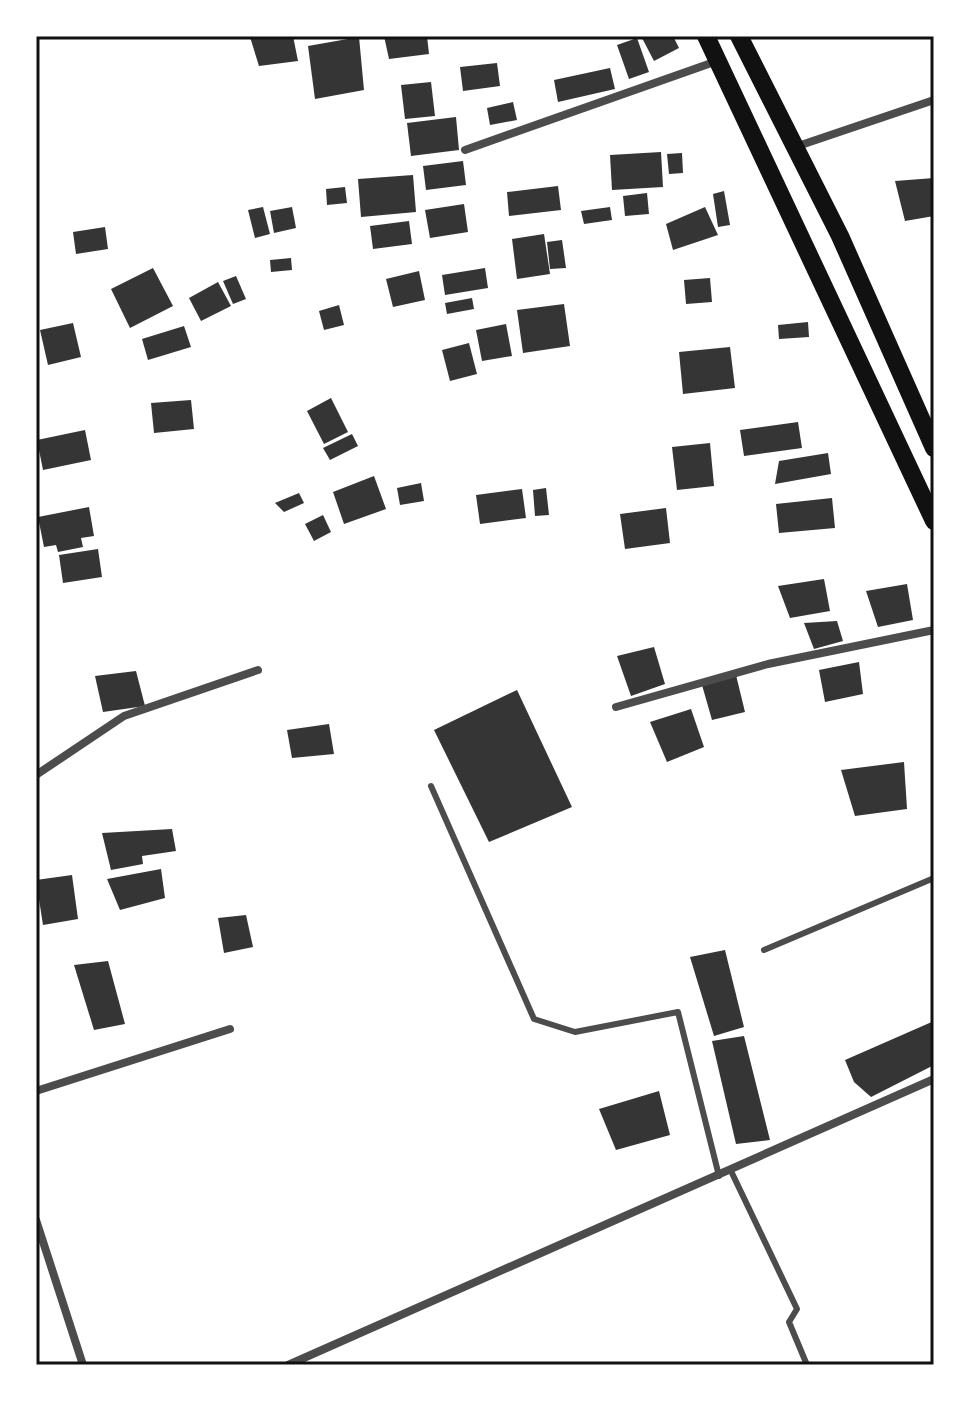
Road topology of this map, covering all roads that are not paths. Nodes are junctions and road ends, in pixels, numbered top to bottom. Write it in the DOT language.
graph roads {
  1 [pos="706,36"];
  2 [pos="739,36"];
  3 [pos="717,61"];
  4 [pos="934,100"];
  5 [pos="795,147"];
  6 [pos="465,150"];
  7 [pos="927,415"];
  8 [pos="934,448"];
  9 [pos="934,521"];
  10 [pos="934,630"];
  11 [pos="258,670"];
  12 [pos="616,707"];
  13 [pos="36,775"];
  14 [pos="431,786"];
  15 [pos="934,878"];
  16 [pos="764,950"];
  17 [pos="230,1029"];
  18 [pos="934,1079"];
  19 [pos="36,1091"];
  20 [pos="731,1171"];
  21 [pos="719,1176"];
  22 [pos="36,1220"];
  23 [pos="83,1365"];
  24 [pos="288,1365"];
  25 [pos="807,1365"];
  1 -- 3 [label="main road"];
  2 -- 5 [label="main road"];
  3 -- 6 [label="street"];
  3 -- 9 [label="main road"];
  4 -- 5 [label="street"];
  5 -- 7 [label="main road"];
  7 -- 8 [label="main road"];
  10 -- 12 [label="street"];
  11 -- 13 [label="street"];
  14 -- 21 [label="lane"];
  15 -- 16 [label="lane"];
  17 -- 19 [label="street"];
  18 -- 20 [label="street"];
  20 -- 21 [label="street"];
  20 -- 25 [label="lane"];
  21 -- 24 [label="street"];
  22 -- 23 [label="street"];
}
